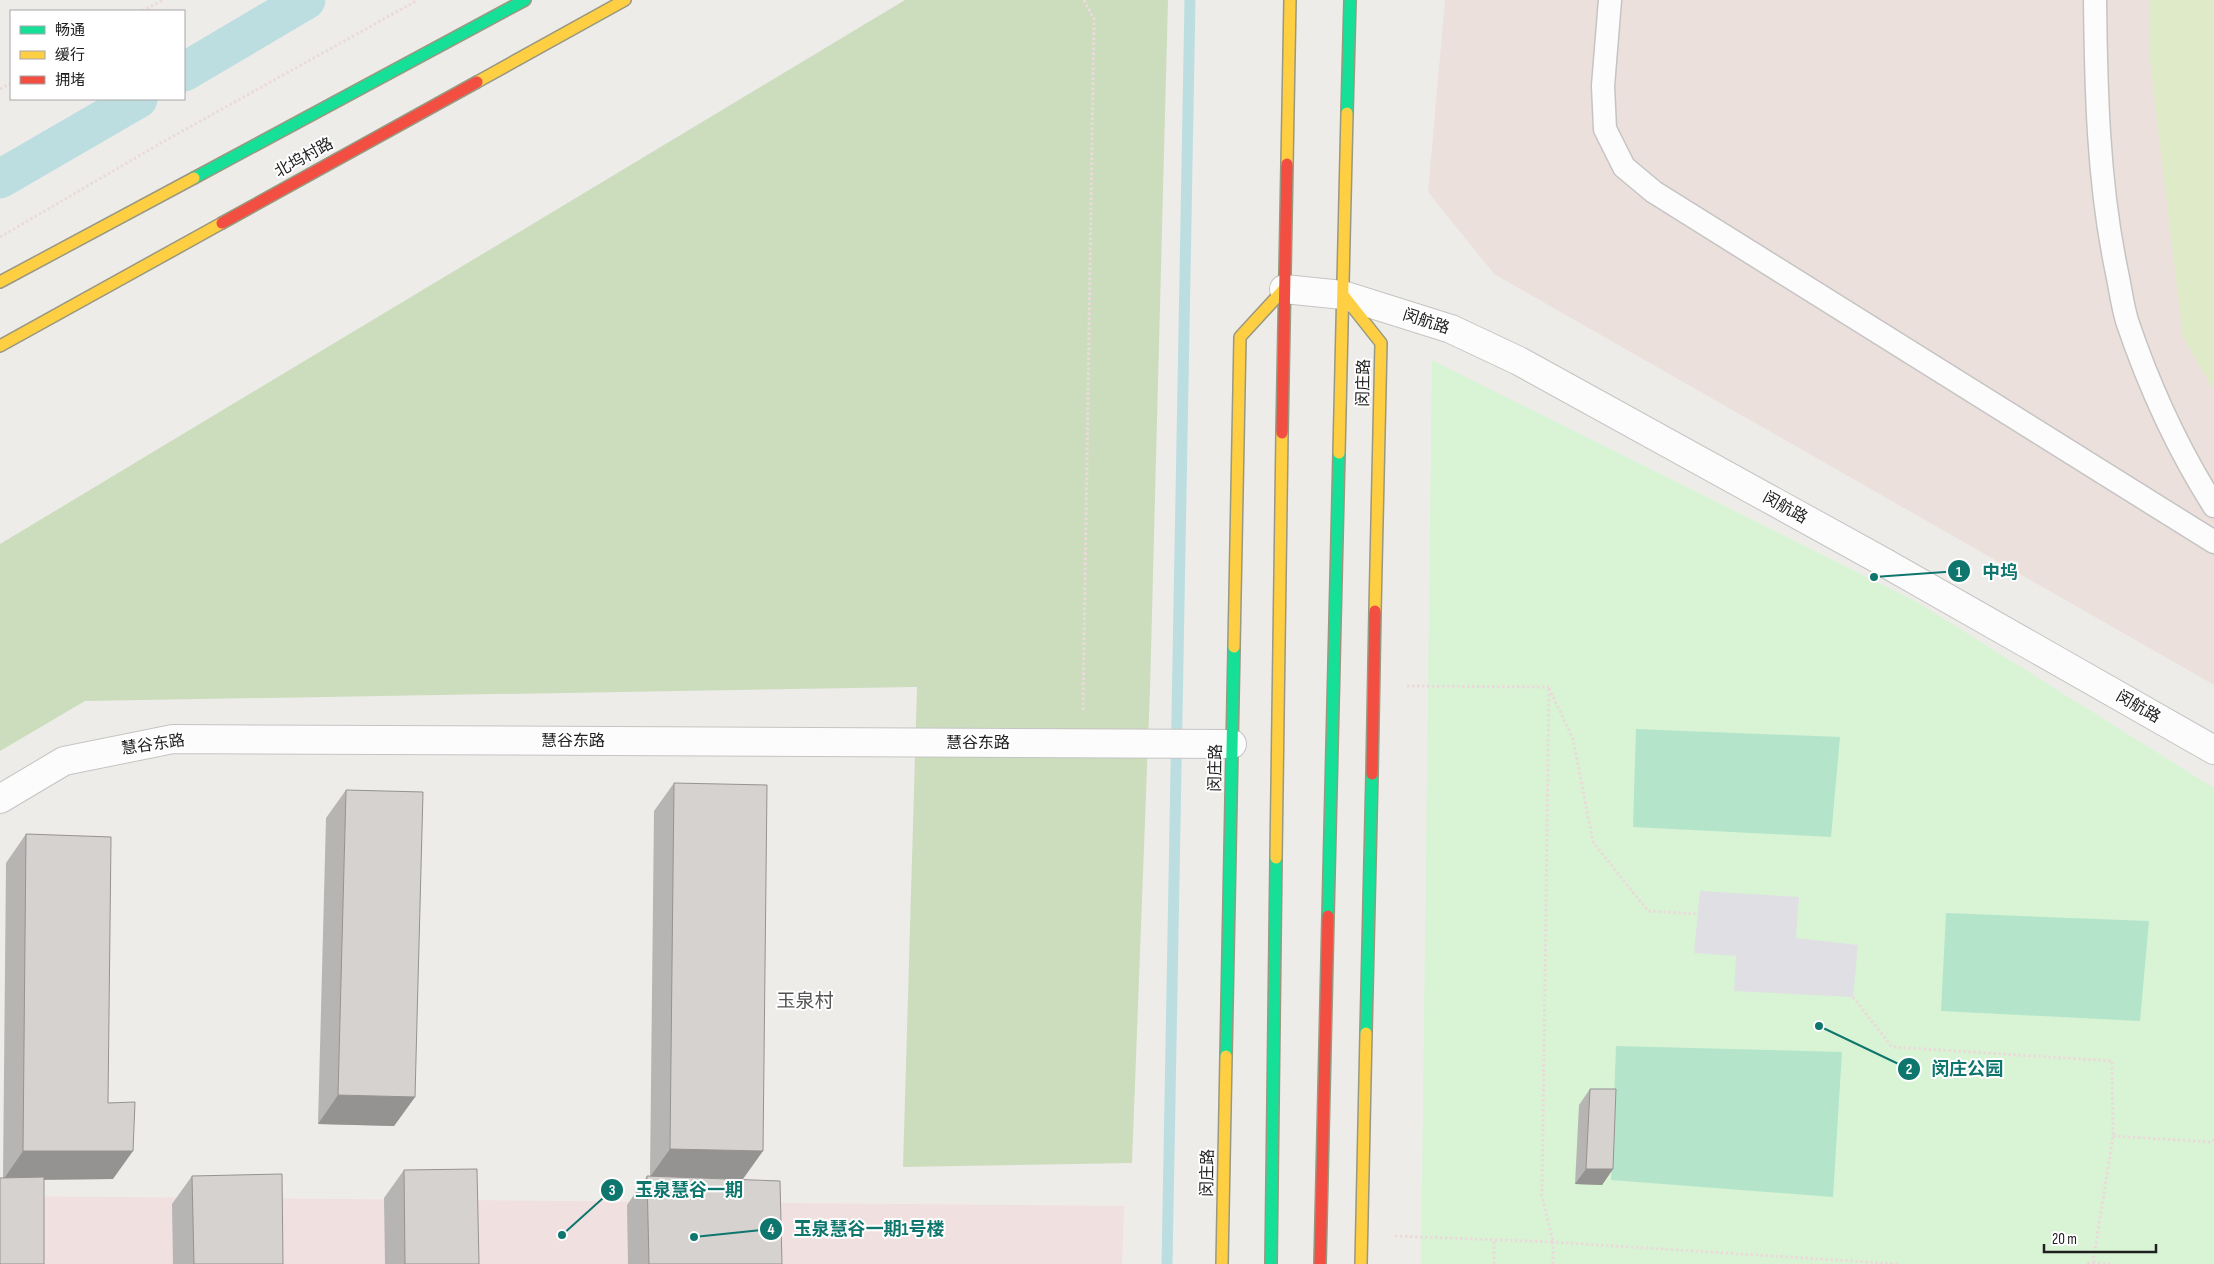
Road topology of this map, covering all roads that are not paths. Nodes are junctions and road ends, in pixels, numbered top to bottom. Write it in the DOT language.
graph roads {
  1 [pos="525,0"];
  2 [pos="625,0"];
  3 [pos="1290,0"];
  4 [pos="1350,0"];
  5 [pos="1610,0"];
  6 [pos="2094,0"];
  7 [pos="0,282"];
  8 [pos="1284,289"];
  9 [pos="1343,295"];
  10 [pos="0,346"];
  11 [pos="2214,506"];
  12 [pos="2214,542"];
  13 [pos="1232,744"];
  14 [pos="2214,750"];
  15 [pos="0,798"];
  16 [pos="1222,1264"];
  17 [pos="1271,1264"];
  18 [pos="1320,1264"];
  19 [pos="1361,1264"];
  1 -- 7 [label="main road"];
  2 -- 10 [label="main road, 北坞村路"];
  3 -- 8 [label="main road"];
  4 -- 9 [label="main road, 闵庄路"];
  5 -- 12 [label="lane"];
  6 -- 11 [label="lane"];
  8 -- 9 [label="street, 闵航路"];
  8 -- 13 [label="main road, 闵庄路"];
  8 -- 17 [label="main road"];
  9 -- 14 [label="street, 闵航路"];
  9 -- 18 [label="main road, 闵庄路"];
  9 -- 19 [label="main road, 闵庄路"];
  13 -- 15 [label="street, 慧谷东路"];
  13 -- 16 [label="main road, 闵庄路"];
}
